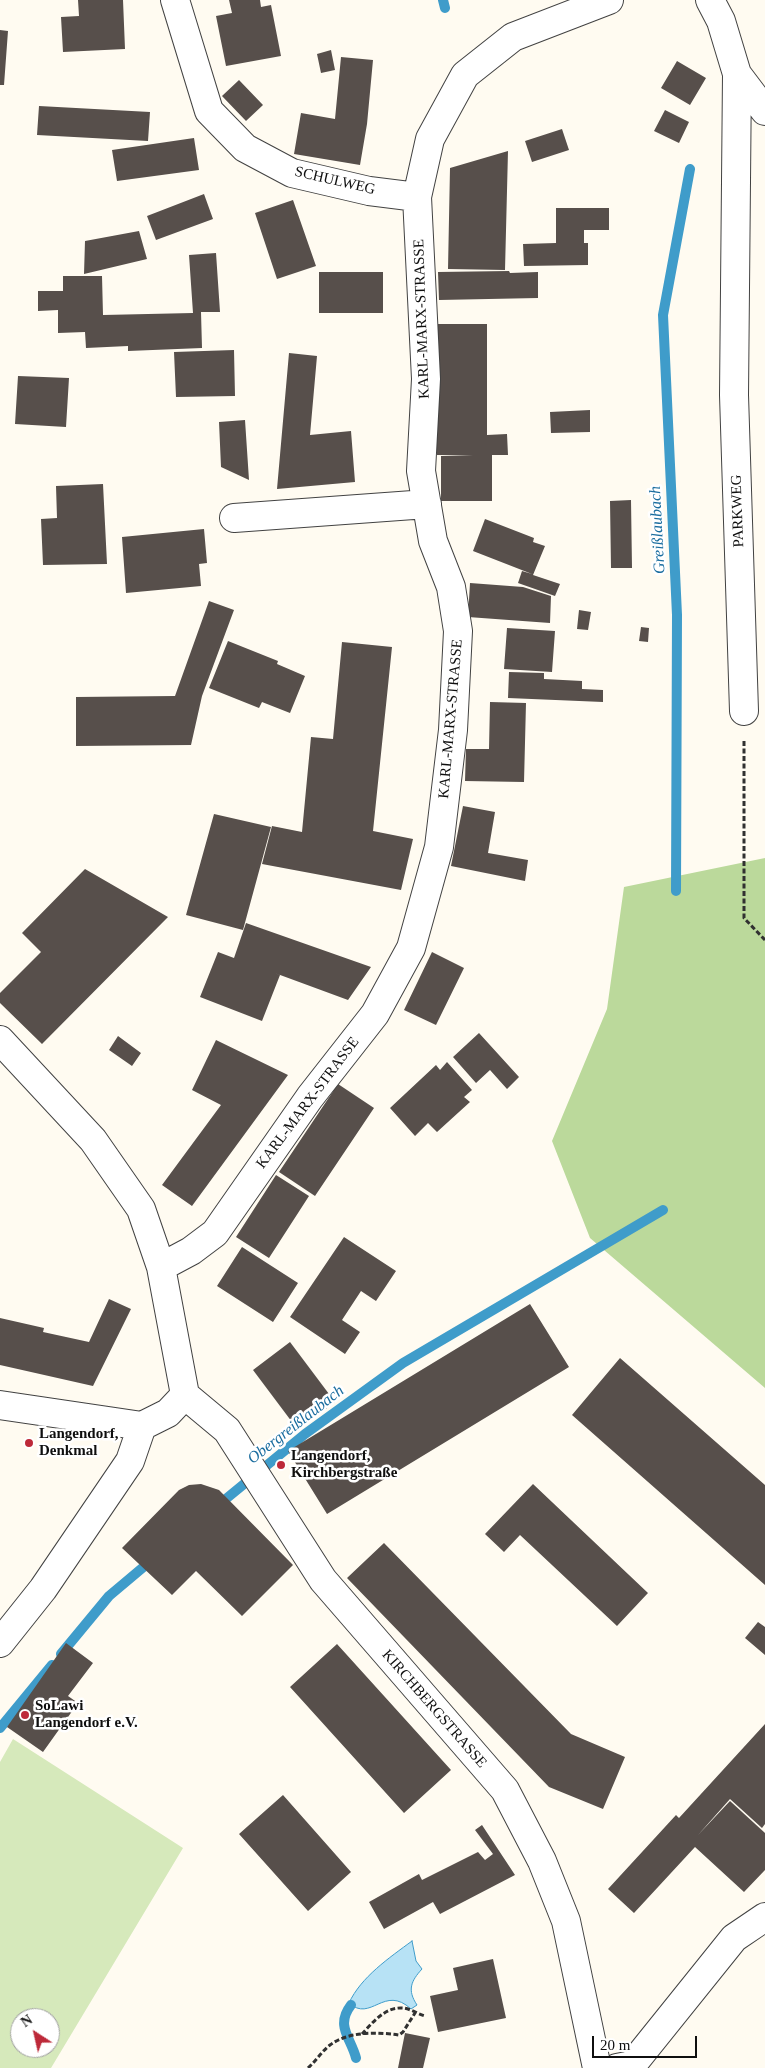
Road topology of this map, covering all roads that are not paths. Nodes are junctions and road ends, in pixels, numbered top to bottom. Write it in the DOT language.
graph roads {
  1 [pos="175,0"];
  2 [pos="608,0"];
  3 [pos="710,0"];
  4 [pos="737,74"];
  5 [pos="765,111"];
  6 [pos="417,197"];
  7 [pos="426,504"];
  8 [pos="234,518"];
  9 [pos="744,711"];
  10 [pos="0,1040"];
  11 [pos="162,1267"];
  12 [pos="185,1395"];
  13 [pos="0,1404"];
  14 [pos="142,1426"];
  15 [pos="0,1643"];
  16 [pos="765,1917"];
  17 [pos="596,2068"];
  18 [pos="617,2068"];
  1 -- 6 [label="street, SCHULWEG"];
  2 -- 6 [label="street, KARL-MARX-STRASSE"];
  3 -- 4 [label="street, PARKWEG"];
  4 -- 5 [label="street, PARKWEG"];
  4 -- 9 [label="street, PARKWEG"];
  6 -- 7 [label="street, KARL-MARX-STRASSE"];
  7 -- 8 [label="street"];
  7 -- 11 [label="street, KARL-MARX-STRASSE"];
  10 -- 11 [label="street"];
  11 -- 12 [label="street"];
  12 -- 14 [label="street"];
  12 -- 17 [label="street, KIRCHBERGSTRASSE"];
  13 -- 14 [label="street"];
  14 -- 15 [label="street"];
  16 -- 18 [label="street"];
}
